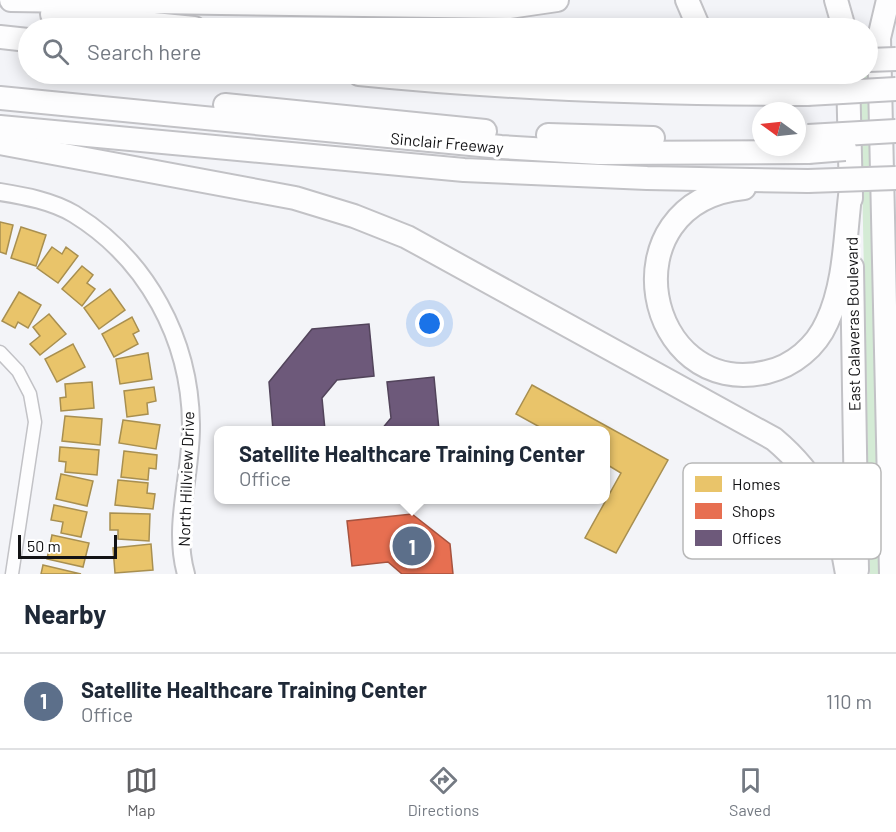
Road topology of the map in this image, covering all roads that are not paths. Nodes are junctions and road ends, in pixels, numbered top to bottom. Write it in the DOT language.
graph roads {
  1 [pos="11,0"];
  2 [pos="557,0"];
  3 [pos="687,0"];
  4 [pos="836,0"];
  5 [pos="847,0"];
  6 [pos="879,0"];
  7 [pos="888,0"];
  8 [pos="0,9"];
  9 [pos="92,18"];
  10 [pos="695,18"];
  11 [pos="842,18"];
  12 [pos="846,18"];
  13 [pos="0,37"];
  14 [pos="879,38"];
  15 [pos="18,39"];
  16 [pos="896,59"];
  17 [pos="878,60"];
  18 [pos="0,83"];
  19 [pos="475,84"];
  20 [pos="848,84"];
  21 [pos="896,89"];
  22 [pos="0,98"];
  23 [pos="0,127"];
  24 [pos="896,131"];
  25 [pos="752,137"];
  26 [pos="806,141"];
  27 [pos="806,141"];
  28 [pos="0,143"];
  29 [pos="752,144"];
  30 [pos="896,146"];
  31 [pos="808,182"];
  32 [pos="889,182"];
  33 [pos="851,188"];
  34 [pos="0,192"];
  35 [pos="896,251"];
  36 [pos="0,351"];
  37 [pos="801,463"];
  38 [pos="855,463"];
  39 [pos="844,559"];
  40 [pos="857,559"];
  41 [pos="12,574"];
  42 [pos="186,574"];
  43 [pos="847,574"];
  44 [pos="857,574"];
  45 [pos="891,574"];
  1 -- 2 [label="highway"];
  3 -- 10 [label="highway"];
  4 -- 11 [label="highway"];
  5 -- 12 [label="street"];
  6 -- 14 [label="street, East Calaveras Boulevard"];
  7 -- 14 [label="highway"];
  8 -- 9 [label="highway"];
  13 -- 15 [label="highway"];
  14 -- 32 [label="highway, East Calaveras Boulevard"];
  16 -- 17 [label="highway, bridge"];
  18 -- 25 [label="highway"];
  19 -- 21 [label="highway, bridge"];
  20 -- 33 [label="highway, East Calaveras Boulevard"];
  22 -- 29 [label="highway, Sinclair Freeway"];
  23 -- 31 [label="highway"];
  24 -- 26 [label="highway, bridge"];
  27 -- 30 [label="highway, Sinclair Freeway, bridge"];
  28 -- 37 [label="highway"];
  31 -- 32 [label="highway, bridge"];
  31 -- 33 [label="highway"];
  32 -- 35 [label="highway"];
  32 -- 45 [label="highway, East Calaveras Boulevard"];
  33 -- 38 [label="highway, East Calaveras Boulevard"];
  34 -- 42 [label="street, North Hillview Drive"];
  36 -- 41 [label="street"];
  39 -- 43 [label="highway"];
  40 -- 44 [label="highway, East Calaveras Boulevard"];
}
